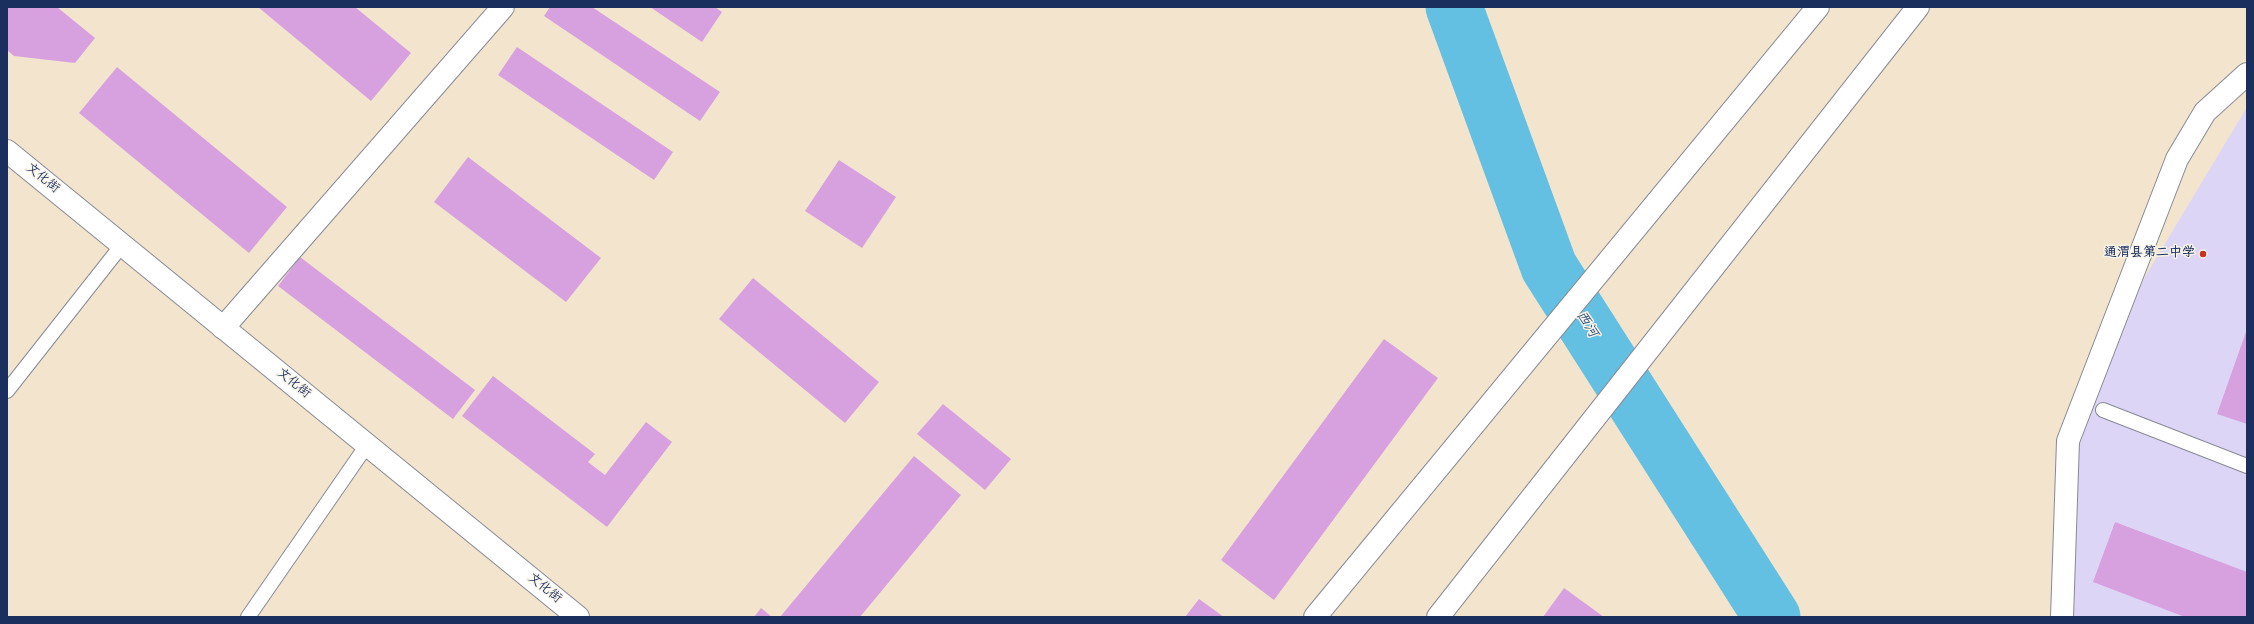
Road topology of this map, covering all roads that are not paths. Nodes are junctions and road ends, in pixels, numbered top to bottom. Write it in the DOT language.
graph roads {
  1 [pos="503,7"];
  2 [pos="1818,7"];
  3 [pos="1918,7"];
  4 [pos="2247,74"];
  5 [pos="7,151"];
  6 [pos="122,245"];
  7 [pos="223,328"];
  8 [pos="7,390"];
  9 [pos="2103,410"];
  10 [pos="367,445"];
  11 [pos="2247,466"];
  12 [pos="248,617"];
  13 [pos="578,617"];
  14 [pos="1315,617"];
  15 [pos="1438,617"];
  16 [pos="2062,617"];
  1 -- 7 [label="street"];
  2 -- 14 [label="street"];
  3 -- 15 [label="street"];
  4 -- 16 [label="street"];
  5 -- 6 [label="street, 文化街"];
  6 -- 7 [label="street, 文化街"];
  6 -- 8 [label="lane"];
  7 -- 10 [label="street, 文化街"];
  9 -- 11 [label="lane"];
  10 -- 12 [label="lane"];
  10 -- 13 [label="street, 文化街"];
}
